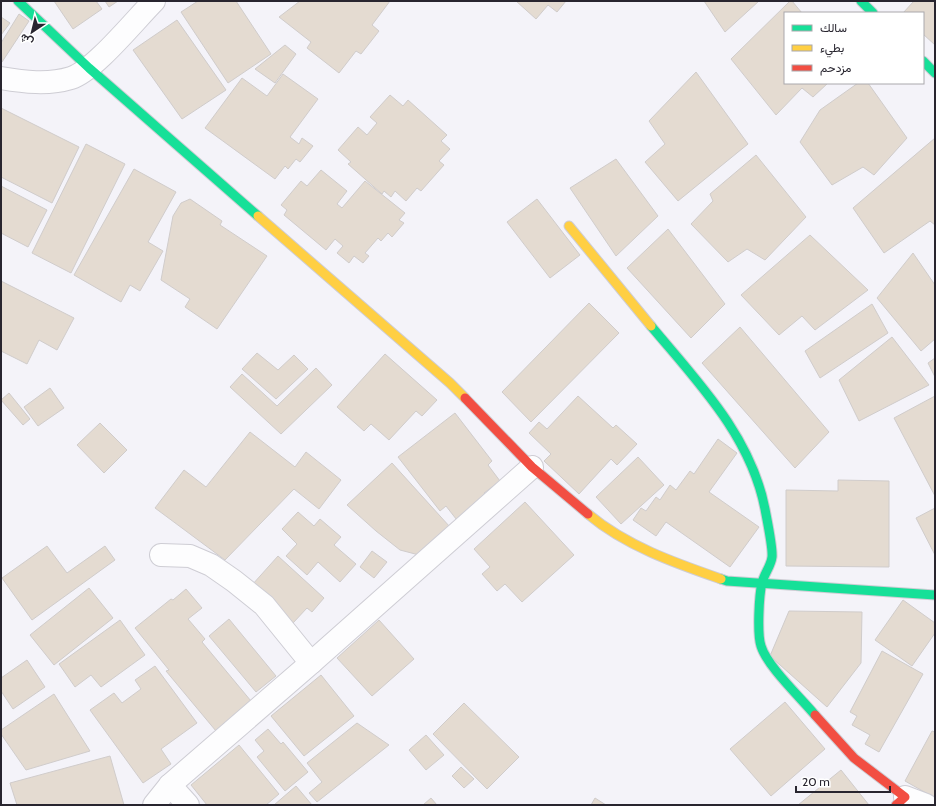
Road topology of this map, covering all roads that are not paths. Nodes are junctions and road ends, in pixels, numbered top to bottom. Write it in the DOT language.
graph roads {
  1 [pos="18,1"];
  2 [pos="154,1"];
  3 [pos="861,1"];
  4 [pos="872,12"];
  5 [pos="924,62"];
  6 [pos="89,68"];
  7 [pos="935,73"];
  8 [pos="1,78"];
  9 [pos="569,226"];
  10 [pos="532,467"];
  11 [pos="161,555"];
  12 [pos="762,583"];
  13 [pos="935,595"];
  14 [pos="310,663"];
  15 [pos="170,784"];
  16 [pos="900,801"];
  17 [pos="154,805"];
  18 [pos="188,805"];
  19 [pos="926,805"];
  1 -- 6 [label="street"];
  2 -- 6 [label="street"];
  3 -- 4 [label="street"];
  5 -- 7 [label="street"];
  6 -- 8 [label="street"];
  6 -- 10 [label="street"];
  9 -- 12 [label="street"];
  10 -- 12 [label="street"];
  10 -- 14 [label="street"];
  11 -- 14 [label="street"];
  12 -- 13 [label="street"];
  12 -- 16 [label="street"];
  14 -- 15 [label="street"];
  15 -- 17 [label="street"];
  15 -- 18 [label="street"];
  16 -- 19 [label="street"];
}
